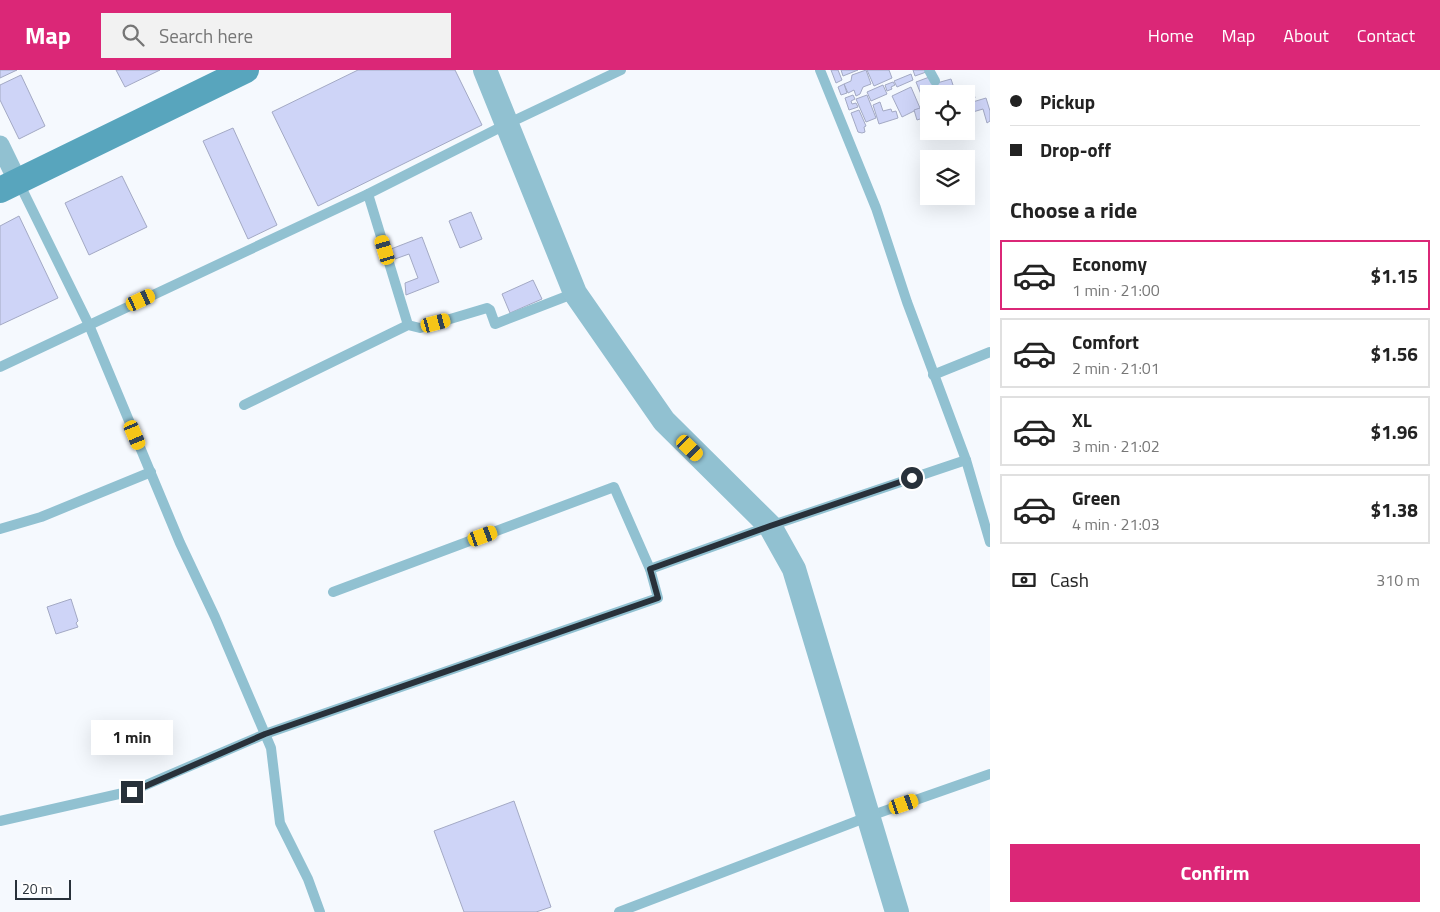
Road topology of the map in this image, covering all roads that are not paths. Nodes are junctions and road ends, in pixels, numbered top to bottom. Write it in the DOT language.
graph roads {
  1 [pos="246,70"];
  2 [pos="485,70"];
  3 [pos="621,70"];
  4 [pos="820,70"];
  5 [pos="929,70"];
  6 [pos="935,81"];
  7 [pos="507,124"];
  8 [pos="0,145"];
  9 [pos="9,186"];
  10 [pos="368,194"];
  11 [pos="575,292"];
  12 [pos="89,325"];
  13 [pos="408,326"];
  14 [pos="990,352"];
  15 [pos="0,367"];
  16 [pos="933,375"];
  17 [pos="244,405"];
  18 [pos="966,460"];
  19 [pos="151,472"];
  20 [pos="770,526"];
  21 [pos="0,529"];
  22 [pos="990,542"];
  23 [pos="650,569"];
  24 [pos="333,592"];
  25 [pos="265,734"];
  26 [pos="990,774"];
  27 [pos="870,816"];
  28 [pos="0,821"];
  29 [pos="320,912"];
  30 [pos="619,912"];
  31 [pos="897,912"];
  1 -- 9 [label="main road"];
  2 -- 7 [label="street"];
  3 -- 7 [label="lane"];
  4 -- 16 [label="lane"];
  5 -- 6 [label="lane"];
  7 -- 10 [label="lane"];
  7 -- 11 [label="street"];
  8 -- 9 [label="street"];
  9 -- 12 [label="lane"];
  10 -- 12 [label="lane"];
  10 -- 13 [label="lane"];
  11 -- 13 [label="lane"];
  11 -- 20 [label="street"];
  12 -- 15 [label="lane"];
  12 -- 19 [label="lane"];
  13 -- 17 [label="lane"];
  14 -- 16 [label="lane"];
  16 -- 18 [label="lane"];
  18 -- 20 [label="lane"];
  18 -- 22 [label="lane"];
  19 -- 21 [label="lane"];
  19 -- 25 [label="lane"];
  20 -- 23 [label="lane"];
  20 -- 27 [label="street"];
  23 -- 24 [label="lane"];
  23 -- 25 [label="lane"];
  25 -- 28 [label="lane"];
  25 -- 29 [label="lane"];
  26 -- 27 [label="lane"];
  27 -- 30 [label="lane"];
  27 -- 31 [label="street"];
}
